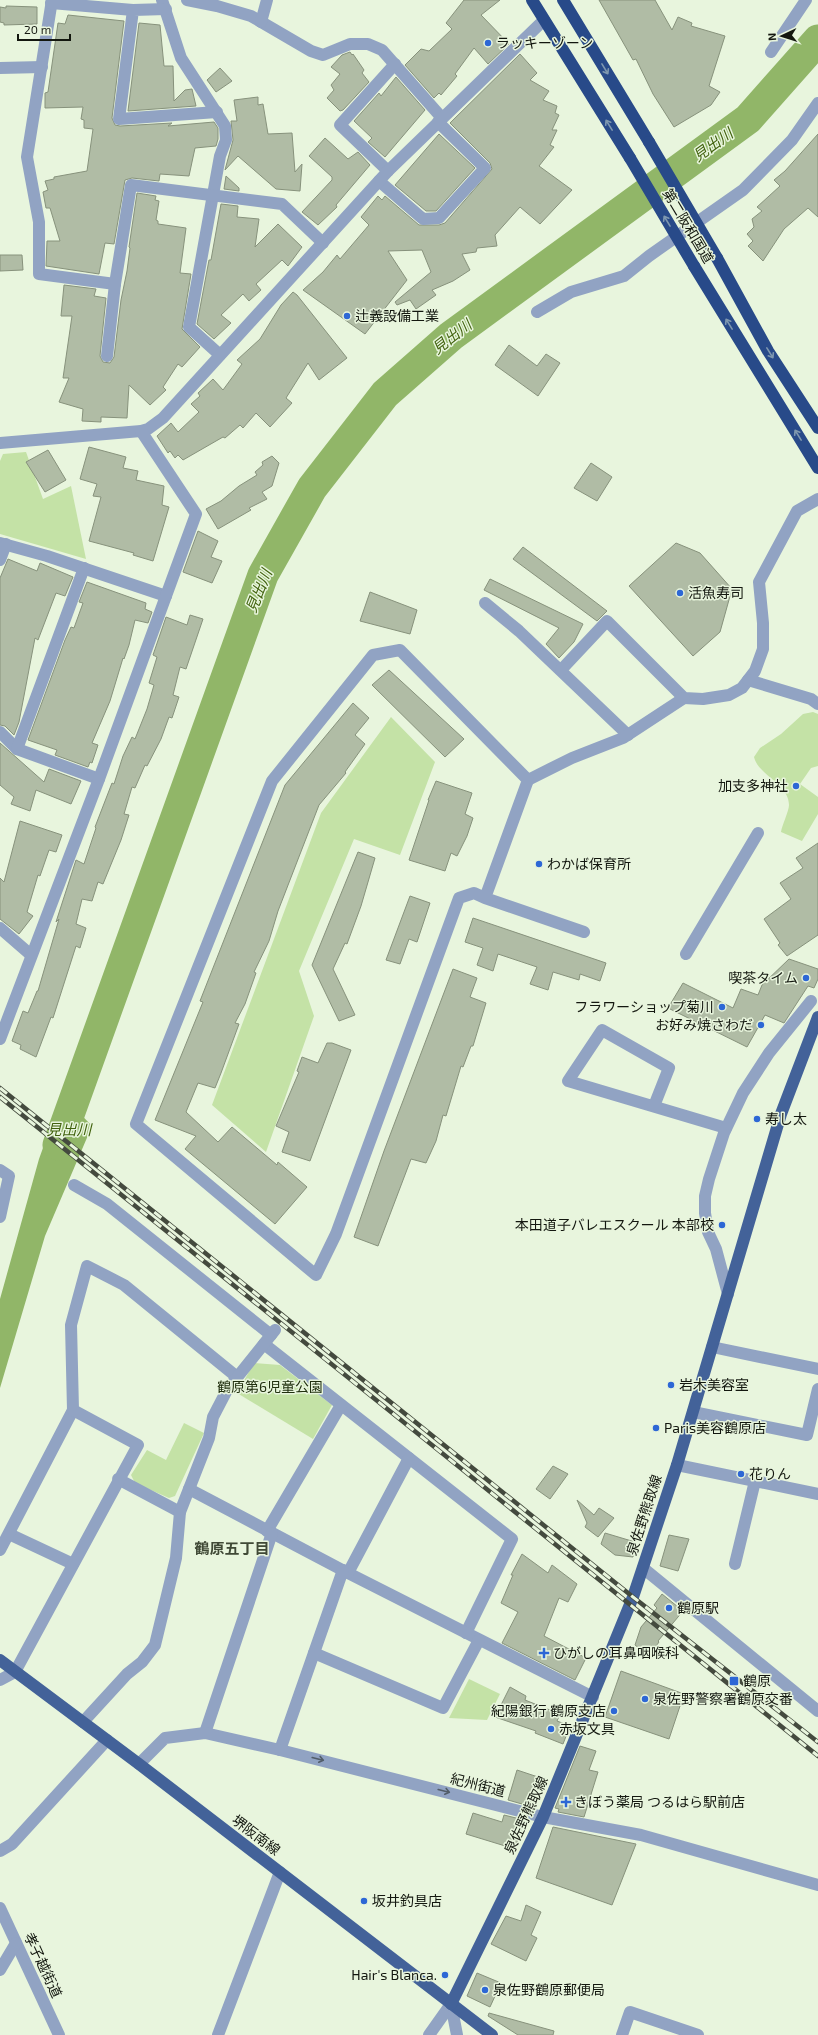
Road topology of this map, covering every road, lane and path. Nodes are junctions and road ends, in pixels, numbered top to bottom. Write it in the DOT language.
graph roads {
  1 [pos="187,0"];
  2 [pos="267,0"];
  3 [pos="532,0"];
  4 [pos="563,0"];
  5 [pos="806,0"];
  6 [pos="51,1"];
  7 [pos="164,4"];
  8 [pos="133,10"];
  9 [pos="544,20"];
  10 [pos="260,22"];
  11 [pos="771,52"];
  12 [pos="395,64"];
  13 [pos="42,67"];
  14 [pos="0,68"];
  15 [pos="818,102"];
  16 [pos="217,112"];
  17 [pos="440,120"];
  18 [pos="388,171"];
  19 [pos="379,180"];
  20 [pos="213,196"];
  21 [pos="323,243"];
  22 [pos="115,284"];
  23 [pos="537,312"];
  24 [pos="220,355"];
  25 [pos="107,356"];
  26 [pos="818,428"];
  27 [pos="141,431"];
  28 [pos="0,443"];
  29 [pos="818,468"];
  30 [pos="818,498"];
  31 [pos="3,543"];
  32 [pos="0,560"];
  33 [pos="84,568"];
  34 [pos="166,596"];
  35 [pos="485,603"];
  36 [pos="561,670"];
  37 [pos="748,680"];
  38 [pos="684,698"];
  39 [pos="818,704"];
  40 [pos="0,732"];
  41 [pos="628,734"];
  42 [pos="17,749"];
  43 [pos="99,779"];
  44 [pos="528,780"];
  45 [pos="758,833"];
  46 [pos="485,898"];
  47 [pos="0,928"];
  48 [pos="584,932"];
  49 [pos="686,954"];
  50 [pos="31,955"];
  51 [pos="811,1001"];
  52 [pos="818,1017"];
  53 [pos="0,1039"];
  54 [pos="654,1106"];
  55 [pos="726,1128"];
  56 [pos="0,1170"];
  57 [pos="74,1185"];
  58 [pos="0,1217"];
  59 [pos="728,1294"];
  60 [pos="270,1337"];
  61 [pos="712,1347"];
  62 [pos="818,1369"];
  63 [pos="237,1377"];
  64 [pos="818,1389"];
  65 [pos="340,1405"];
  66 [pos="73,1410"];
  67 [pos="693,1412"];
  68 [pos="408,1458"];
  69 [pos="677,1465"];
  70 [pos="118,1479"];
  71 [pos="755,1481"];
  72 [pos="188,1489"];
  73 [pos="818,1494"];
  74 [pos="180,1512"];
  75 [pos="269,1532"];
  76 [pos="9,1534"];
  77 [pos="0,1550"];
  78 [pos="73,1564"];
  79 [pos="735,1564"];
  80 [pos="643,1568"];
  81 [pos="345,1572"];
  82 [pos="466,1633"];
  83 [pos="479,1640"];
  84 [pos="314,1653"];
  85 [pos="0,1660"];
  86 [pos="15,1672"];
  87 [pos="0,1680"];
  88 [pos="593,1697"];
  89 [pos="818,1711"];
  90 [pos="83,1722"];
  91 [pos="205,1733"];
  92 [pos="107,1740"];
  93 [pos="280,1750"];
  94 [pos="139,1764"];
  95 [pos="543,1817"];
  96 [pos="0,1851"];
  97 [pos="280,1872"];
  98 [pos="818,1885"];
  99 [pos="0,1908"];
  100 [pos="16,1943"];
  101 [pos="0,1970"];
  102 [pos="451,2004"];
  103 [pos="60,2035"];
  104 [pos="218,2035"];
  105 [pos="429,2035"];
  106 [pos="457,2035"];
  107 [pos="492,2035"];
  108 [pos="622,2035"];
  109 [pos="698,2035"];
  1 -- 10 [label="street"];
  2 -- 10 [label="street"];
  3 -- 9 [label="highway, 第二阪和国道"];
  4 -- 26 [label="highway, 第二阪和国道, one-way, bridge"];
  5 -- 11 [label="street"];
  6 -- 8 [label="street"];
  6 -- 13 [label="street"];
  7 -- 8 [label="street"];
  7 -- 16 [label="street"];
  8 -- 16 [label="street"];
  9 -- 17 [label="street"];
  29 -- 9 [label="highway, 第二阪和国道, one-way, bridge"];
  10 -- 12 [label="street"];
  12 -- 17 [label="street"];
  12 -- 18 [label="street"];
  13 -- 14 [label="street"];
  13 -- 22 [label="street"];
  15 -- 23 [label="street"];
  16 -- 20 [label="street"];
  17 -- 18 [label="street"];
  17 -- 19 [label="street"];
  18 -- 19 [label="street"];
  19 -- 21 [label="street"];
  20 -- 21 [label="street"];
  20 -- 22 [label="street"];
  20 -- 24 [label="street"];
  21 -- 24 [label="street"];
  22 -- 25 [label="street"];
  24 -- 27 [label="street"];
  27 -- 28 [label="street"];
  27 -- 34 [label="street"];
  30 -- 37 [label="street"];
  31 -- 32 [label="street"];
  31 -- 33 [label="street"];
  33 -- 34 [label="street"];
  33 -- 42 [label="street"];
  34 -- 43 [label="street"];
  35 -- 36 [label="street"];
  36 -- 38 [label="street"];
  36 -- 41 [label="street"];
  37 -- 38 [label="street"];
  37 -- 39 [label="street"];
  38 -- 41 [label="street"];
  40 -- 42 [label="street"];
  41 -- 44 [label="street"];
  42 -- 43 [label="street"];
  43 -- 50 [label="street"];
  44 -- 46 [label="street"];
  44 -- 46 [label="street"];
  45 -- 49 [label="street"];
  46 -- 48 [label="street"];
  47 -- 50 [label="street"];
  50 -- 53 [label="street"];
  51 -- 55 [label="street"];
  52 -- 59 [label="main road, 泉佐野熊取線"];
  54 -- 54 [label="street"];
  54 -- 55 [label="street"];
  55 -- 59 [label="street"];
  56 -- 58 [label="street"];
  57 -- 60 [label="street"];
  59 -- 61 [label="main road, 泉佐野熊取線"];
  60 -- 63 [label="street"];
  60 -- 65 [label="street"];
  61 -- 62 [label="street"];
  61 -- 67 [label="main road, 泉佐野熊取線"];
  63 -- 66 [label="street"];
  63 -- 72 [label="street"];
  64 -- 67 [label="street"];
  65 -- 68 [label="street"];
  65 -- 75 [label="street"];
  66 -- 70 [label="street"];
  66 -- 76 [label="street"];
  67 -- 69 [label="main road, 泉佐野熊取線"];
  68 -- 81 [label="street"];
  68 -- 82 [label="street"];
  69 -- 71 [label="street"];
  69 -- 80 [label="main road, 泉佐野熊取線"];
  70 -- 74 [label="street"];
  70 -- 78 [label="street"];
  71 -- 73 [label="street"];
  71 -- 79 [label="street"];
  72 -- 74 [label="street"];
  72 -- 75 [label="street"];
  74 -- 90 [label="street"];
  75 -- 81 [label="street"];
  75 -- 91 [label="street"];
  76 -- 77 [label="street"];
  76 -- 78 [label="street"];
  78 -- 86 [label="street"];
  80 -- 88 [label="main road, 泉佐野熊取線"];
  80 -- 89 [label="street"];
  81 -- 82 [label="street"];
  81 -- 84 [label="street"];
  82 -- 83 [label="street"];
  83 -- 84 [label="street"];
  83 -- 88 [label="street"];
  84 -- 93 [label="street"];
  85 -- 86 [label="main road, 堺阪南線"];
  86 -- 87 [label="street"];
  86 -- 90 [label="main road, 堺阪南線"];
  88 -- 95 [label="main road, 泉佐野熊取線"];
  90 -- 92 [label="main road, 堺阪南線"];
  91 -- 93 [label="street, 紀州街道"];
  91 -- 94 [label="street, 紀州街道"];
  92 -- 94 [label="main road, 堺阪南線"];
  92 -- 96 [label="street"];
  93 -- 95 [label="street, 紀州街道, one-way"];
  94 -- 97 [label="main road, 堺阪南線"];
  95 -- 98 [label="street, 紀州街道"];
  95 -- 102 [label="main road, 泉佐野熊取線"];
  97 -- 102 [label="main road, 堺阪南線"];
  97 -- 104 [label="street"];
  99 -- 100 [label="street, 孝子越街道"];
  100 -- 101 [label="street"];
  100 -- 103 [label="street, 孝子越街道"];
  102 -- 105 [label="street"];
  102 -- 106 [label="street"];
  102 -- 107 [label="main road, 堺阪南線"];
  108 -- 109 [label="street"];
}
